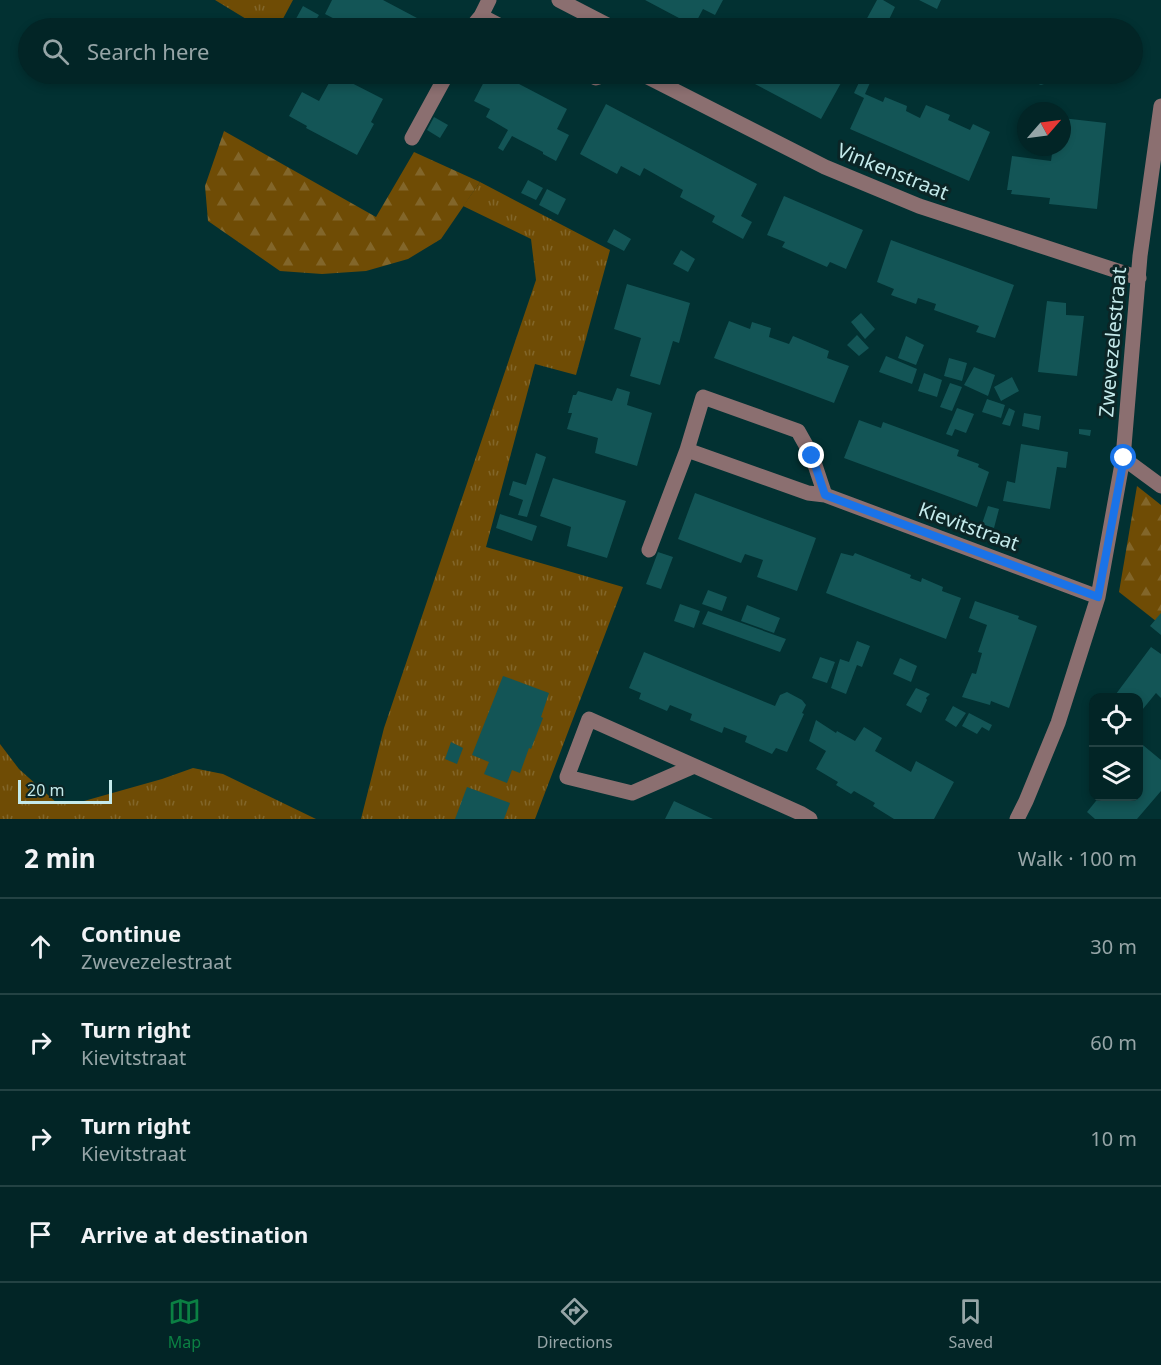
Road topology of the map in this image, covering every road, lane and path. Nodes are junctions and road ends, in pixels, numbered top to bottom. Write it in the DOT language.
graph roads {
  1 [pos="489,0"];
  2 [pos="559,0"];
  3 [pos="481,16"];
  4 [pos="485,18"];
  5 [pos="594,18"];
  6 [pos="442,84"];
  7 [pos="662,84"];
  8 [pos="1161,106"];
  9 [pos="412,138"];
  10 [pos="1139,278"];
  11 [pos="687,450"];
  12 [pos="1124,458"];
  13 [pos="1161,486"];
  14 [pos="825,495"];
  15 [pos="649,550"];
  16 [pos="1098,597"];
  17 [pos="694,766"];
  18 [pos="810,819"];
  19 [pos="1017,819"];
  1 -- 3 [label="street"];
  2 -- 5 [label="street"];
  3 -- 4 [label="street"];
  6 -- 9 [label="street"];
  7 -- 10 [label="street, Vinkenstraat"];
  8 -- 10 [label="street, Zwevezelestraat"];
  10 -- 12 [label="street, Zwevezelestraat"];
  11 -- 14 [label="street, Kievitstraat"];
  11 -- 14 [label="street"];
  11 -- 15 [label="street"];
  12 -- 13 [label="street"];
  12 -- 16 [label="street, Zwevezelestraat"];
  14 -- 16 [label="street, Kievitstraat"];
  16 -- 19 [label="street, Zwevezelestraat"];
  17 -- 17 [label="street"];
  17 -- 18 [label="street"];
}
